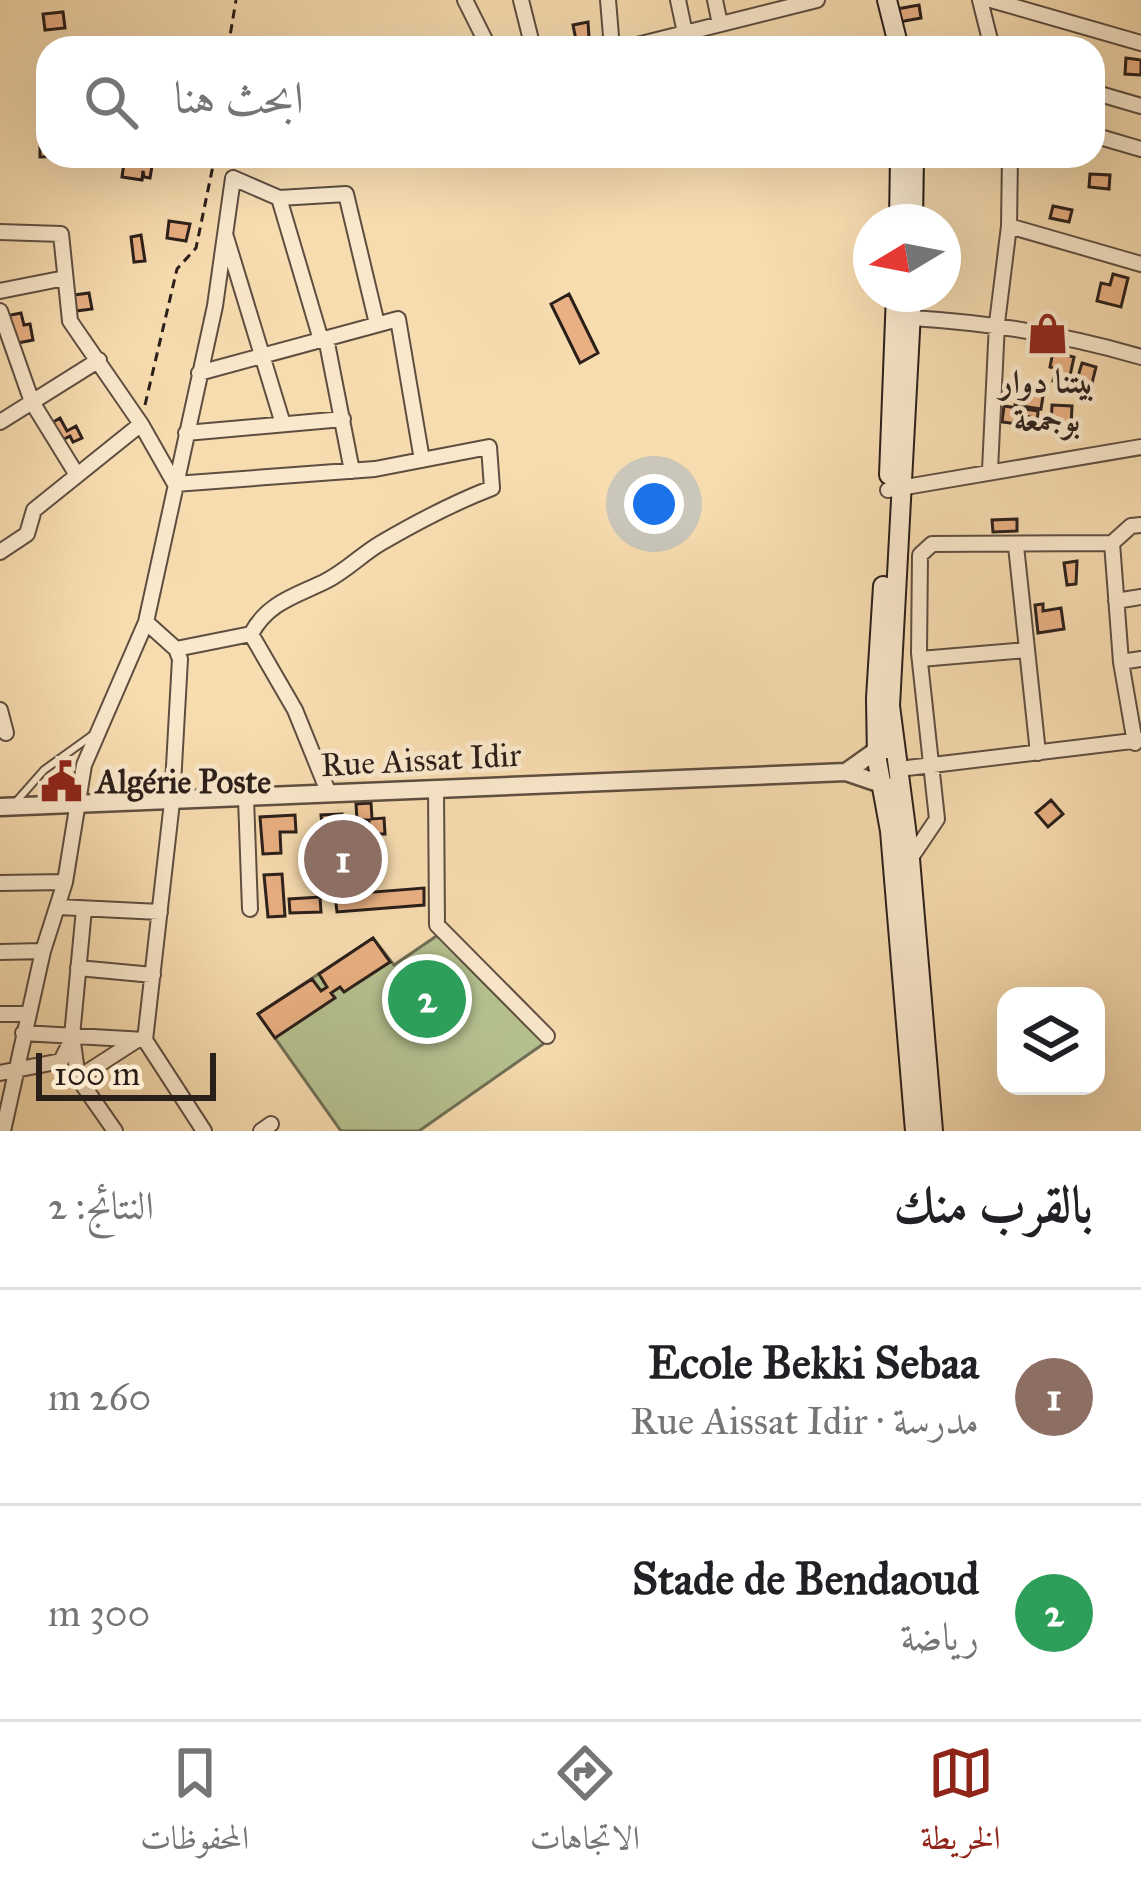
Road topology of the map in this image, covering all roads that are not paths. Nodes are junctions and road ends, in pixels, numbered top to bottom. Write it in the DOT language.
graph roads {
  1 [pos="465,0"];
  2 [pos="521,0"];
  3 [pos="608,0"];
  4 [pos="678,0"];
  5 [pos="715,0"];
  6 [pos="817,0"];
  7 [pos="875,0"];
  8 [pos="887,0"];
  9 [pos="980,0"];
  10 [pos="991,0"];
  11 [pos="784,4"];
  12 [pos="720,24"];
  13 [pos="685,33"];
  14 [pos="483,36"];
  15 [pos="530,36"];
  16 [pos="611,36"];
  17 [pos="673,36"];
  18 [pos="883,36"];
  19 [pos="896,36"];
  20 [pos="989,36"];
  21 [pos="1141,44"];
  22 [pos="1105,96"];
  23 [pos="1141,106"];
  24 [pos="1105,138"];
  25 [pos="1141,148"];
  26 [pos="900,168"];
  27 [pos="914,168"];
  28 [pos="1010,168"];
  29 [pos="279,198"];
  30 [pos="899,204"];
  31 [pos="913,204"];
  32 [pos="1009,226"];
  33 [pos="0,232"];
  34 [pos="225,232"];
  35 [pos="1141,264"];
  36 [pos="65,278"];
  37 [pos="0,291"];
  38 [pos="0,310"];
  39 [pos="896,312"];
  40 [pos="912,312"];
  41 [pos="912,318"];
  42 [pos="997,323"];
  43 [pos="377,324"];
  44 [pos="323,339"];
  45 [pos="4,342"];
  46 [pos="263,356"];
  47 [pos="1141,357"];
  48 [pos="99,360"];
  49 [pos="200,374"];
  50 [pos="32,402"];
  51 [pos="343,419"];
  52 [pos="0,422"];
  53 [pos="141,424"];
  54 [pos="283,424"];
  55 [pos="186,433"];
  56 [pos="1141,447"];
  57 [pos="422,460"];
  58 [pos="352,470"];
  59 [pos="990,470"];
  60 [pos="77,475"];
  61 [pos="175,484"];
  62 [pos="894,489"];
  63 [pos="1141,525"];
  64 [pos="1112,543"];
  65 [pos="1016,546"];
  66 [pos="0,552"];
  67 [pos="1141,597"];
  68 [pos="1116,601"];
  69 [pos="146,622"];
  70 [pos="251,634"];
  71 [pos="176,649"];
  72 [pos="1027,650"];
  73 [pos="1141,658"];
  74 [pos="920,659"];
  75 [pos="1121,662"];
  76 [pos="0,710"];
  77 [pos="98,731"];
  78 [pos="6,733"];
  79 [pos="1138,741"];
  80 [pos="1038,753"];
  81 [pos="929,765"];
  82 [pos="891,767"];
  83 [pos="846,772"];
  84 [pos="436,788"];
  85 [pos="329,794"];
  86 [pos="246,798"];
  87 [pos="172,802"];
  88 [pos="80,806"];
  89 [pos="6,807"];
  90 [pos="910,859"];
  91 [pos="65,882"];
  92 [pos="0,883"];
  93 [pos="58,907"];
  94 [pos="84,909"];
  95 [pos="250,909"];
  96 [pos="160,912"];
  97 [pos="43,951"];
  98 [pos="0,952"];
  99 [pos="78,968"];
  100 [pos="153,975"];
  101 [pos="0,1014"];
  102 [pos="27,1015"];
  103 [pos="23,1033"];
  104 [pos="72,1036"];
  105 [pos="547,1036"];
  106 [pos="141,1040"];
  107 [pos="11,1075"];
  108 [pos="78,1078"];
  109 [pos="0,1086"];
  110 [pos="3,1131"];
  111 [pos="115,1131"];
  112 [pos="204,1131"];
  113 [pos="915,1131"];
  114 [pos="933,1131"];
  1 -- 14 [label="street"];
  2 -- 15 [label="street"];
  3 -- 16 [label="street"];
  4 -- 13 [label="street"];
  5 -- 12 [label="street"];
  6 -- 11 [label="street"];
  7 -- 18 [label="main road"];
  8 -- 19 [label="main road"];
  9 -- 20 [label="street"];
  10 -- 21 [label="street"];
  11 -- 12 [label="street"];
  12 -- 13 [label="street"];
  13 -- 17 [label="street"];
  22 -- 23 [label="street"];
  24 -- 25 [label="street"];
  26 -- 30 [label="main road"];
  27 -- 31 [label="main road"];
  28 -- 32 [label="street"];
  29 -- 34 [label="street"];
  29 -- 43 [label="street"];
  29 -- 44 [label="street"];
  32 -- 35 [label="street"];
  32 -- 42 [label="street"];
  33 -- 36 [label="street"];
  34 -- 46 [label="street"];
  34 -- 49 [label="street"];
  36 -- 37 [label="street"];
  36 -- 48 [label="street"];
  38 -- 45 [label="street"];
  39 -- 62 [label="main road"];
  40 -- 41 [label="main road"];
  41 -- 42 [label="street"];
  41 -- 62 [label="main road"];
  42 -- 47 [label="street"];
  42 -- 59 [label="street"];
  43 -- 44 [label="street"];
  43 -- 57 [label="street"];
  44 -- 46 [label="street"];
  44 -- 51 [label="street"];
  45 -- 50 [label="street"];
  46 -- 49 [label="street"];
  46 -- 54 [label="street"];
  48 -- 50 [label="street"];
  48 -- 53 [label="street"];
  49 -- 55 [label="street"];
  50 -- 52 [label="street"];
  50 -- 60 [label="street"];
  51 -- 54 [label="street"];
  51 -- 58 [label="street"];
  53 -- 60 [label="street"];
  53 -- 61 [label="street"];
  54 -- 55 [label="street"];
  55 -- 61 [label="street"];
  56 -- 59 [label="street"];
  57 -- 58 [label="street"];
  57 -- 70 [label="street"];
  58 -- 61 [label="street"];
  59 -- 62 [label="street"];
  60 -- 66 [label="street"];
  61 -- 69 [label="street"];
  62 -- 82 [label="main road"];
  63 -- 64 [label="street"];
  64 -- 65 [label="street"];
  64 -- 68 [label="street"];
  65 -- 72 [label="street"];
  65 -- 74 [label="street"];
  67 -- 68 [label="street"];
  68 -- 75 [label="street"];
  69 -- 71 [label="street"];
  69 -- 77 [label="street"];
  70 -- 71 [label="street"];
  70 -- 85 [label="street"];
  71 -- 87 [label="street"];
  72 -- 74 [label="street"];
  72 -- 80 [label="street"];
  73 -- 75 [label="street"];
  74 -- 81 [label="street"];
  75 -- 79 [label="street"];
  76 -- 78 [label="street"];
  77 -- 88 [label="street"];
  77 -- 89 [label="lane"];
  79 -- 80 [label="street"];
  80 -- 81 [label="street"];
  81 -- 82 [label="street"];
  81 -- 90 [label="street"];
  82 -- 83 [label="street"];
  82 -- 83 [label="street"];
  82 -- 90 [label="main road"];
  82 -- 113 [label="main road"];
  83 -- 84 [label="street, Rue Aissat Idir"];
  84 -- 85 [label="street, Rue Aissat Idir"];
  84 -- 105 [label="street"];
  85 -- 86 [label="street, Rue Aissat Idir"];
  86 -- 87 [label="street, Rue Aissat Idir"];
  86 -- 95 [label="street"];
  87 -- 88 [label="street, Rue Aissat Idir"];
  87 -- 96 [label="street"];
  88 -- 89 [label="street, Rue Aissat Idir"];
  88 -- 91 [label="street"];
  90 -- 114 [label="main road"];
  91 -- 92 [label="street"];
  91 -- 93 [label="street"];
  93 -- 94 [label="street"];
  93 -- 97 [label="street"];
  94 -- 96 [label="street"];
  94 -- 99 [label="street"];
  96 -- 100 [label="street"];
  97 -- 98 [label="street"];
  97 -- 102 [label="street"];
  99 -- 100 [label="street"];
  99 -- 104 [label="street"];
  100 -- 106 [label="street"];
  101 -- 102 [label="street"];
  102 -- 103 [label="street"];
  103 -- 104 [label="street"];
  103 -- 107 [label="street"];
  104 -- 106 [label="street"];
  104 -- 107 [label="street"];
  104 -- 108 [label="street"];
  106 -- 108 [label="street"];
  106 -- 112 [label="street"];
  107 -- 109 [label="street"];
  107 -- 110 [label="street"];
  108 -- 111 [label="street"];
}
